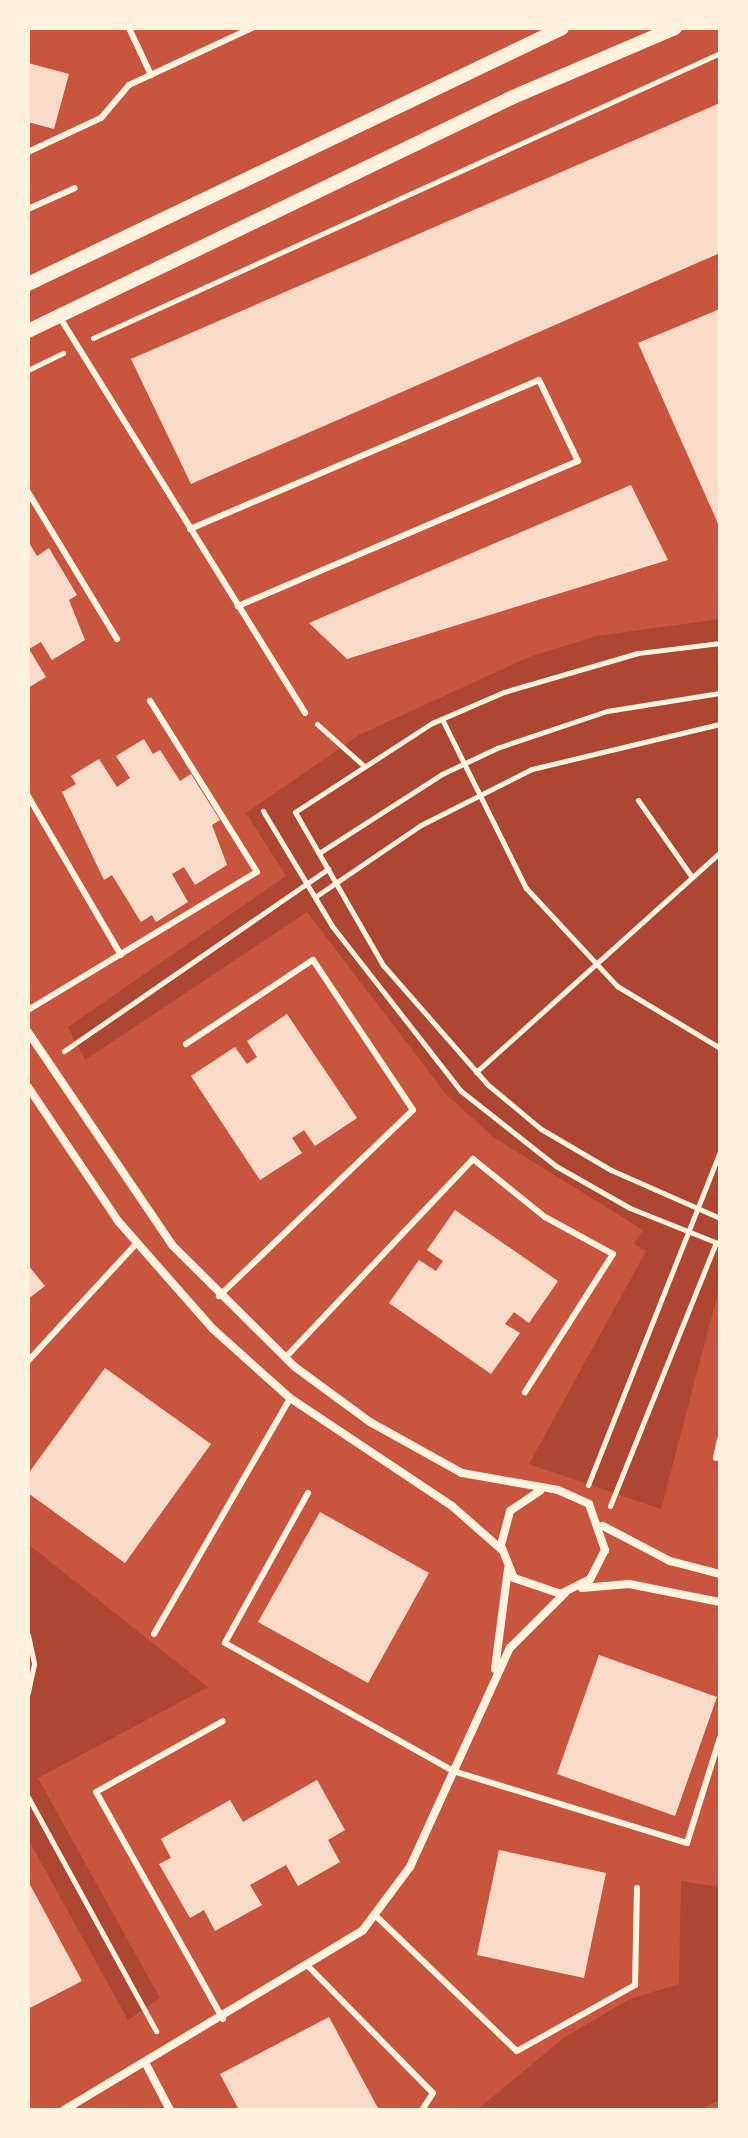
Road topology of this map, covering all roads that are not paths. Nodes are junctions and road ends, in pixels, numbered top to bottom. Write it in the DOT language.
graph roads {
  1 [pos="129,28"];
  2 [pos="252,28"];
  3 [pos="562,28"];
  4 [pos="675,28"];
  5 [pos="151,75"];
  6 [pos="28,152"];
  7 [pos="75,188"];
  8 [pos="28,209"];
  9 [pos="28,284"];
  10 [pos="59,316"];
  11 [pos="28,331"];
  12 [pos="28,492"];
  13 [pos="190,529"];
  14 [pos="238,606"];
  15 [pos="117,639"];
  16 [pos="150,701"];
  17 [pos="305,713"];
  18 [pos="28,796"];
  19 [pos="121,955"];
  20 [pos="28,1010"];
  21 [pos="28,1032"];
  22 [pos="186,1044"];
  23 [pos="28,1087"];
  24 [pos="136,1244"];
  25 [pos="219,1296"];
  26 [pos="285,1358"];
  27 [pos="28,1361"];
  28 [pos="525,1392"];
  29 [pos="290,1398"];
  30 [pos="720,1439"];
  31 [pos="716,1458"];
  32 [pos="540,1491"];
  33 [pos="308,1493"];
  34 [pos="602,1525"];
  35 [pos="502,1550"];
  36 [pos="508,1569"];
  37 [pos="720,1574"];
  38 [pos="572,1590"];
  39 [pos="720,1602"];
  40 [pos="154,1634"];
  41 [pos="491,1686"];
  42 [pos="223,1721"];
  43 [pos="720,1738"];
  44 [pos="453,1771"];
  45 [pos="637,1888"];
  46 [pos="376,1916"];
  47 [pos="308,1966"];
  48 [pos="223,2019"];
  49 [pos="147,2066"];
  50 [pos="64,2110"];
  51 [pos="170,2110"];
  52 [pos="422,2110"];
  1 -- 5 [label="lane"];
  2 -- 5 [label="lane"];
  3 -- 9 [label="street"];
  4 -- 10 [label="street"];
  5 -- 6 [label="lane"];
  7 -- 8 [label="lane"];
  10 -- 11 [label="street"];
  10 -- 13 [label="lane"];
  12 -- 15 [label="lane"];
  13 -- 14 [label="lane"];
  13 -- 14 [label="lane"];
  14 -- 17 [label="lane"];
  16 -- 19 [label="lane"];
  18 -- 19 [label="lane"];
  19 -- 20 [label="lane"];
  21 -- 25 [label="street"];
  22 -- 25 [label="lane"];
  23 -- 24 [label="street"];
  24 -- 27 [label="lane"];
  24 -- 29 [label="street"];
  25 -- 26 [label="street"];
  26 -- 28 [label="lane"];
  26 -- 32 [label="street"];
  29 -- 35 [label="street"];
  29 -- 40 [label="lane"];
  30 -- 31 [label="lane"];
  32 -- 34 [label="street"];
  32 -- 35 [label="street"];
  33 -- 44 [label="lane"];
  34 -- 37 [label="street"];
  34 -- 38 [label="street"];
  35 -- 36 [label="street"];
  36 -- 38 [label="street"];
  36 -- 41 [label="street"];
  38 -- 39 [label="street"];
  38 -- 41 [label="street"];
  41 -- 44 [label="street"];
  42 -- 48 [label="lane"];
  43 -- 44 [label="lane"];
  44 -- 46 [label="street"];
  45 -- 46 [label="lane"];
  46 -- 47 [label="street"];
  47 -- 48 [label="street"];
  47 -- 52 [label="lane"];
  48 -- 49 [label="street"];
  49 -- 50 [label="street"];
  49 -- 51 [label="street"];
}
